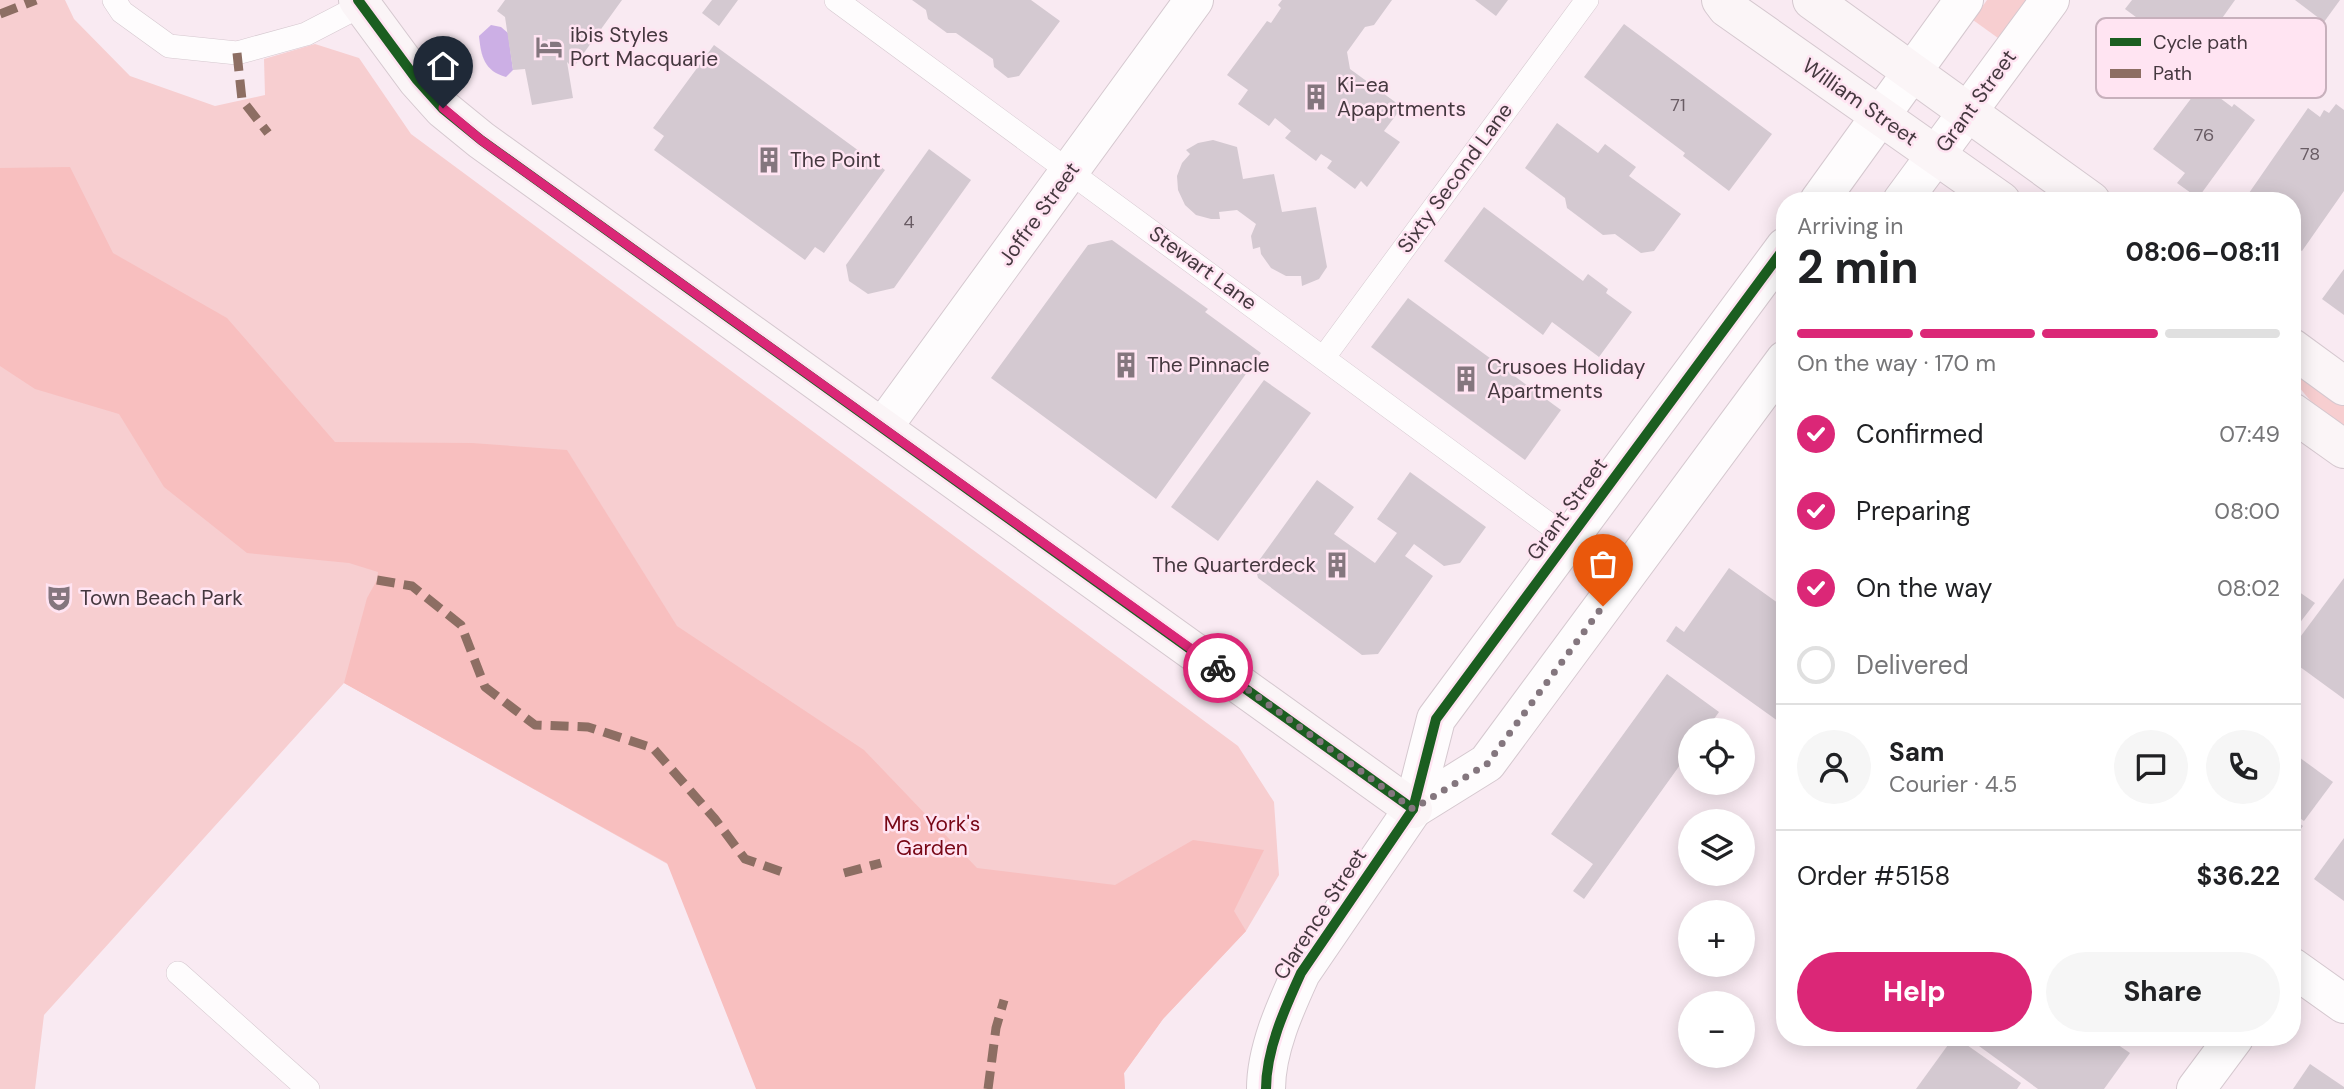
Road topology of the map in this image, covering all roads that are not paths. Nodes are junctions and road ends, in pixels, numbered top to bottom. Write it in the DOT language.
graph roads {
  1 [pos="114,0"];
  2 [pos="836,0"];
  3 [pos="1194,0"];
  4 [pos="1587,0"];
  5 [pos="1721,0"];
  6 [pos="1812,0"];
  7 [pos="1964,0"];
  8 [pos="2050,0"];
  9 [pos="369,7"];
  10 [pos="1913,71"];
  11 [pos="1968,112"];
  12 [pos="1881,117"];
  13 [pos="1936,155"];
  14 [pos="1071,171"];
  15 [pos="1826,192"];
  16 [pos="1909,192"];
  17 [pos="1988,192"];
  18 [pos="2079,192"];
  19 [pos="1776,259"];
  20 [pos="2301,355"];
  21 [pos="1324,357"];
  22 [pos="1776,371"];
  23 [pos="2344,386"];
  24 [pos="2301,418"];
  25 [pos="883,427"];
  26 [pos="2344,449"];
  27 [pos="1569,539"];
  28 [pos="1413,809"];
  29 [pos="178,973"];
  30 [pos="2301,973"];
  31 [pos="2344,1004"];
  32 [pos="2228,1046"];
  33 [pos="308,1089"];
  34 [pos="1266,1089"];
  35 [pos="2196,1089"];
  1 -- 9 [label="lane"];
  2 -- 14 [label="lane, Stewart Lane"];
  3 -- 14 [label="street, Joffre Street"];
  4 -- 21 [label="lane, Sixty Second Lane"];
  5 -- 12 [label="street, William Street"];
  6 -- 10 [label="street"];
  7 -- 10 [label="street"];
  8 -- 11 [label="street, Grant Street"];
  9 -- 25 [label="street"];
  10 -- 11 [label="street"];
  10 -- 12 [label="street"];
  11 -- 13 [label="street, Grant Street"];
  11 -- 18 [label="street"];
  12 -- 13 [label="street, William Street"];
  12 -- 15 [label="street"];
  13 -- 16 [label="street, Grant Street"];
  13 -- 17 [label="street, William Street"];
  14 -- 21 [label="lane, Stewart Lane"];
  14 -- 25 [label="street, Joffre Street"];
  19 -- 27 [label="street, Grant Street"];
  20 -- 23 [label="street"];
  21 -- 27 [label="lane, Stewart Lane"];
  22 -- 28 [label="street"];
  24 -- 26 [label="street"];
  25 -- 28 [label="street"];
  27 -- 28 [label="street, Grant Street"];
  28 -- 34 [label="street, Clarence Street"];
  29 -- 33 [label="lane"];
  30 -- 31 [label="street"];
  32 -- 35 [label="street"];
}
